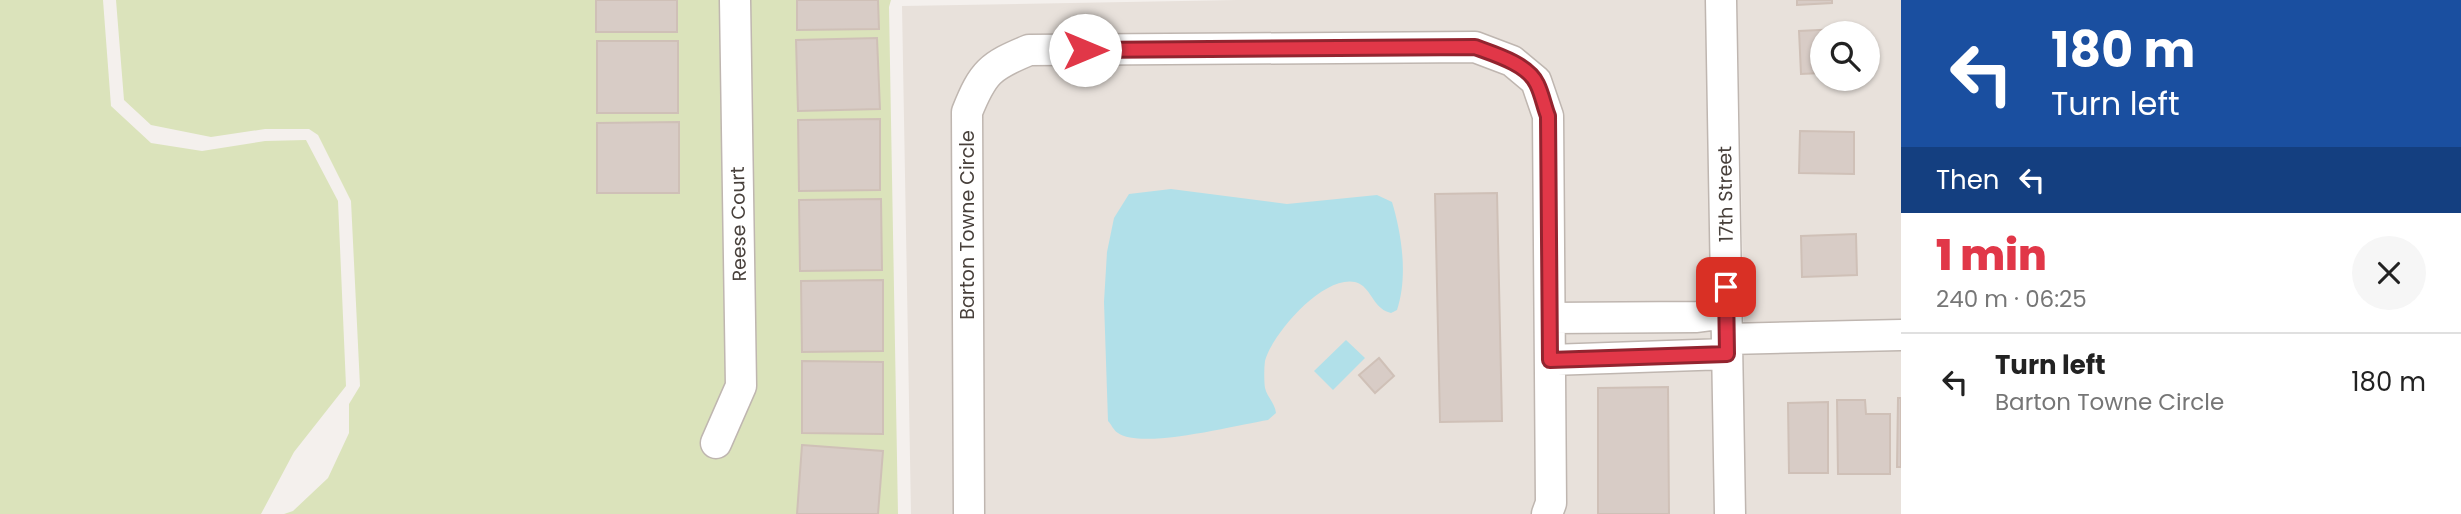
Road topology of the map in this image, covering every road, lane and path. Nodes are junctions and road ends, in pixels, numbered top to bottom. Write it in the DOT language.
graph roads {
  1 [pos="735,0"];
  2 [pos="1721,0"];
  3 [pos="1550,318"];
  4 [pos="1901,335"];
  5 [pos="1727,336"];
  6 [pos="1550,360"];
  7 [pos="716,443"];
  8 [pos="969,514"];
  9 [pos="1547,514"];
  10 [pos="1730,514"];
  1 -- 7 [label="street, Reese Court"];
  2 -- 5 [label="street, 17th Street"];
  3 -- 5 [label="street"];
  3 -- 6 [label="street, Barton Towne Circle"];
  3 -- 8 [label="street, Barton Towne Circle"];
  4 -- 5 [label="street"];
  5 -- 6 [label="street"];
  5 -- 10 [label="street, 17th Street"];
  6 -- 9 [label="street, Barton Towne Circle"];
}
